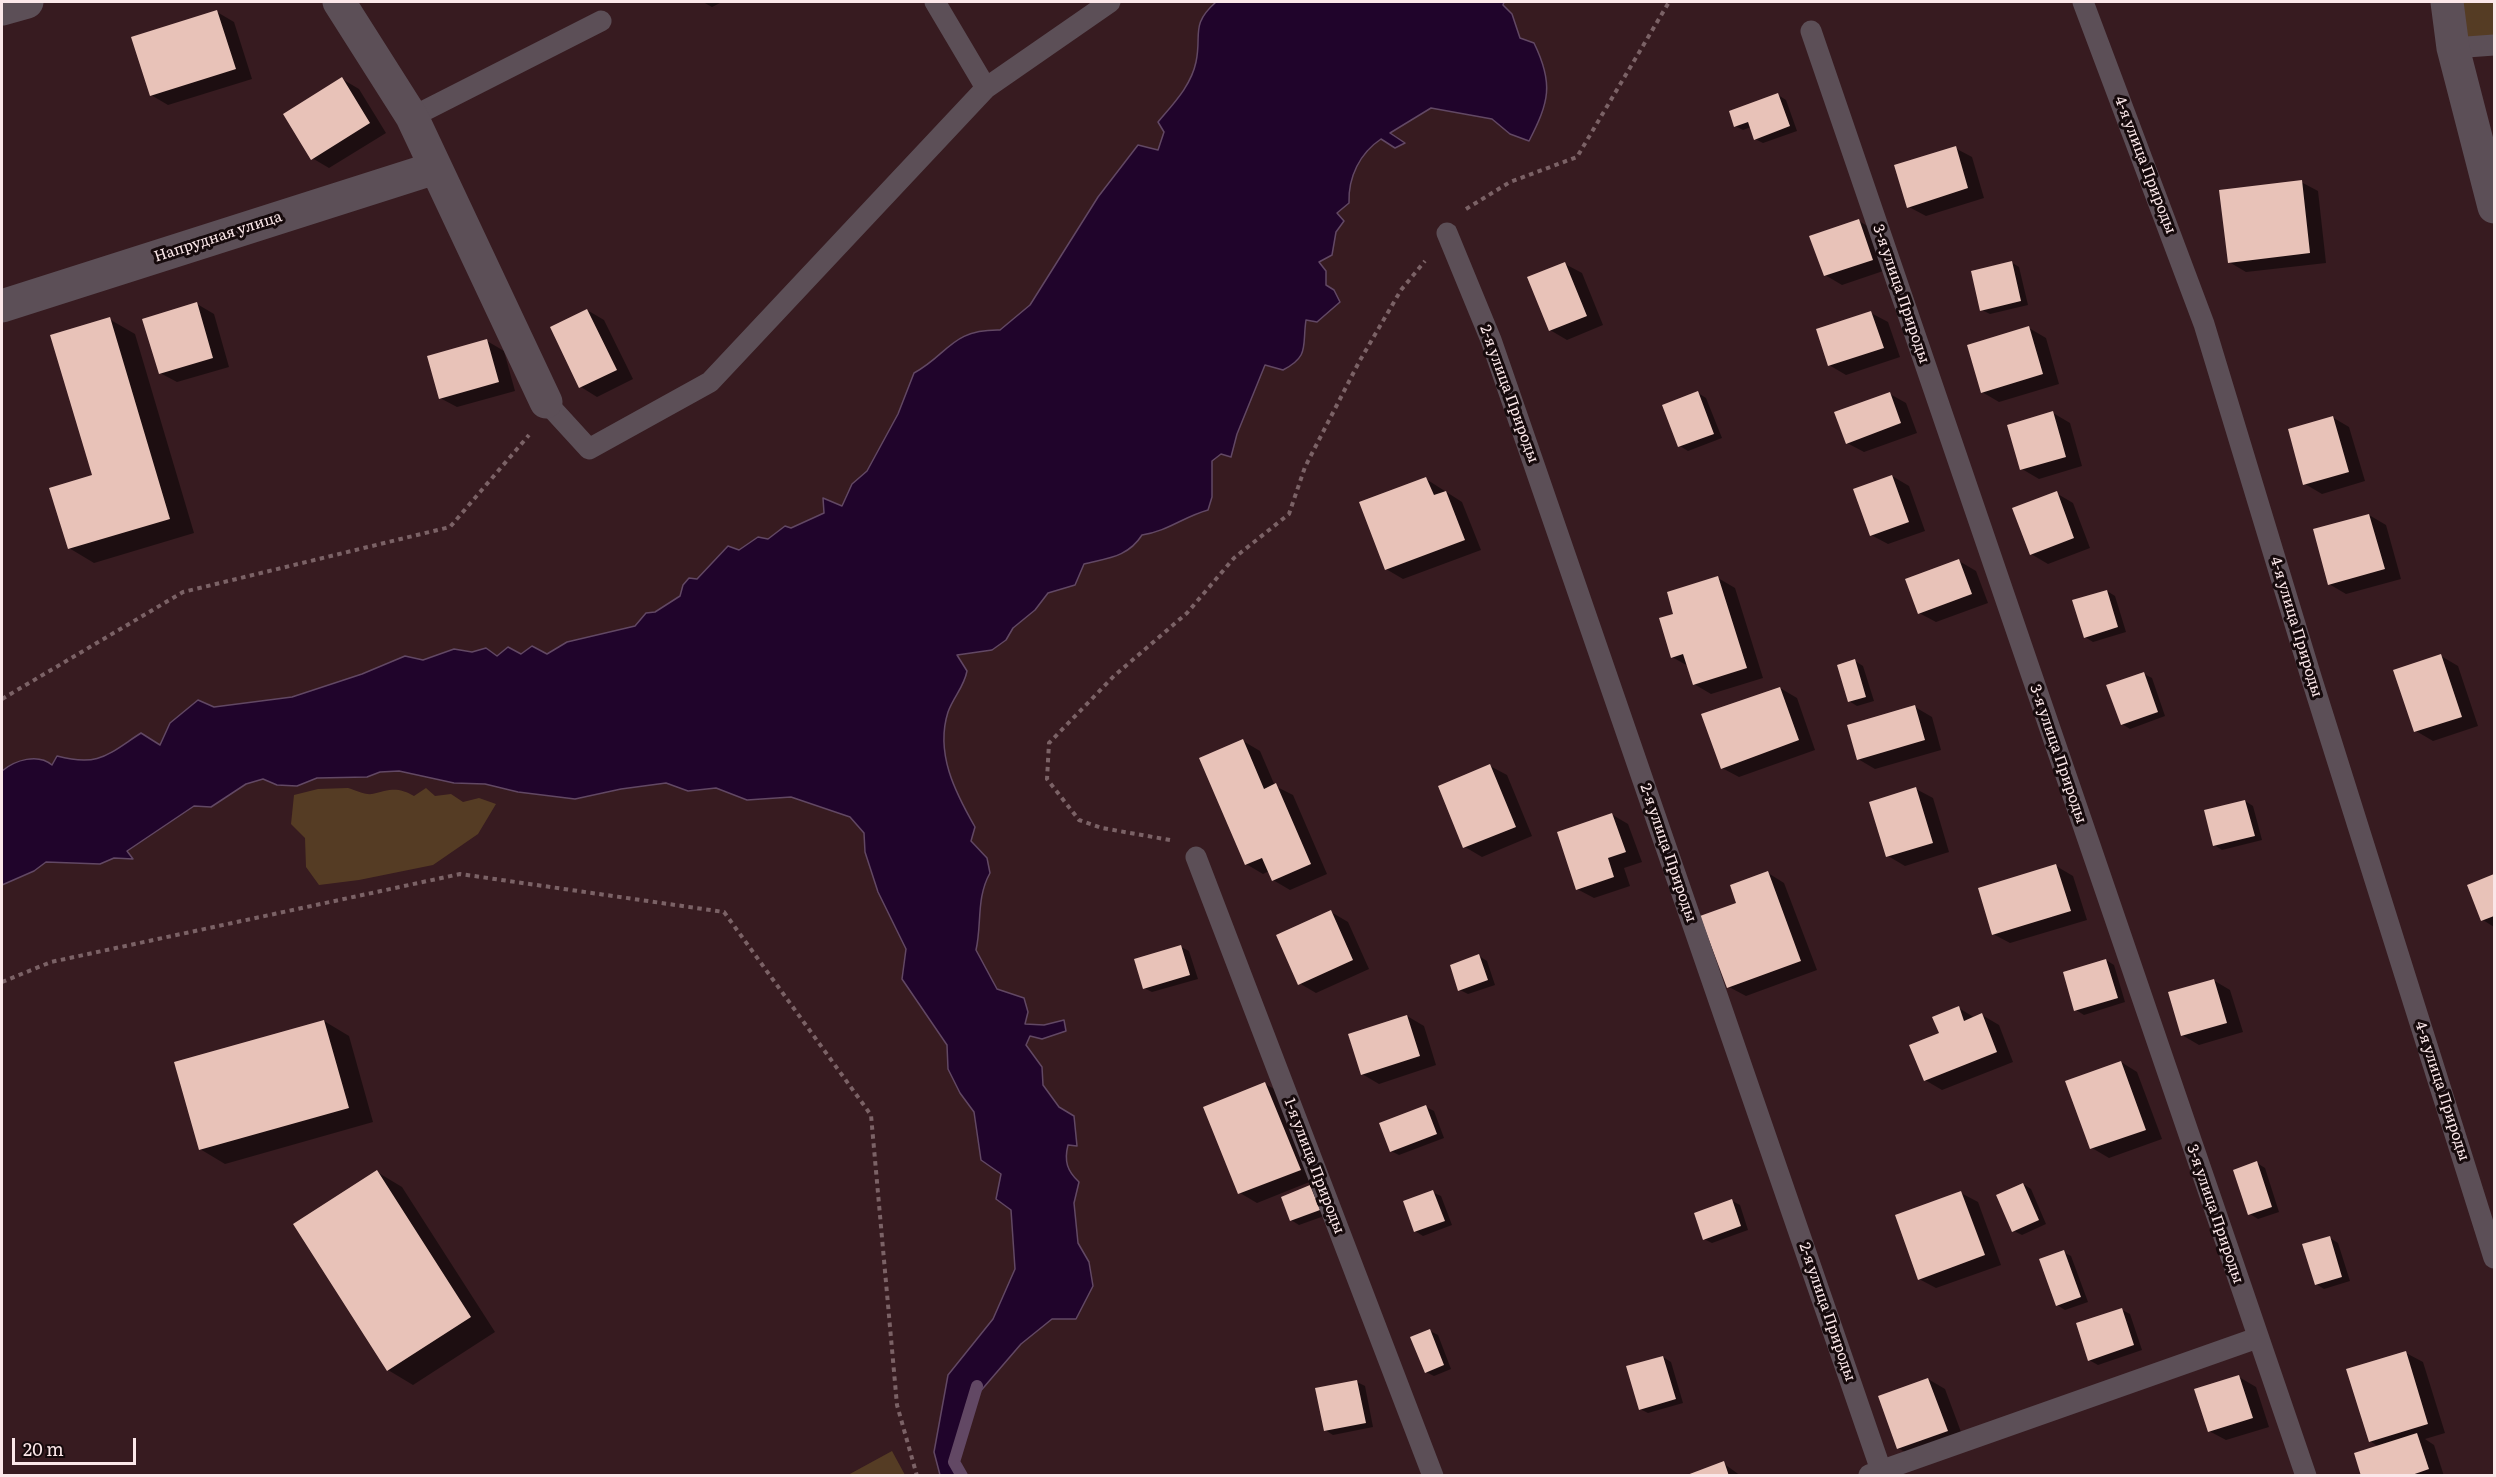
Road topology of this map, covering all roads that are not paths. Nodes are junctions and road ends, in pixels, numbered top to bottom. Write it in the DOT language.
graph roads {
  1 [pos="27,2"];
  2 [pos="339,2"];
  3 [pos="935,2"];
  4 [pos="1110,2"];
  5 [pos="2083,2"];
  6 [pos="2447,2"];
  7 [pos="2,9"];
  8 [pos="601,21"];
  9 [pos="1811,31"];
  10 [pos="2494,45"];
  11 [pos="2453,48"];
  12 [pos="986,88"];
  13 [pos="412,117"];
  14 [pos="435,168"];
  15 [pos="2494,207"];
  16 [pos="1447,233"];
  17 [pos="2,306"];
  18 [pos="546,402"];
  19 [pos="1196,857"];
  20 [pos="2494,1258"];
  21 [pos="2257,1338"];
  22 [pos="1878,1474"];
  23 [pos="1433,1476"];
  24 [pos="2306,1476"];
  1 -- 7 [label="street"];
  2 -- 13 [label="street"];
  3 -- 12 [label="lane"];
  4 -- 12 [label="lane"];
  5 -- 20 [label="lane, 4-я улица Природы"];
  6 -- 11 [label="street"];
  8 -- 13 [label="lane"];
  9 -- 21 [label="lane, 3-я улица Природы"];
  10 -- 11 [label="lane"];
  11 -- 15 [label="street"];
  12 -- 18 [label="lane"];
  13 -- 14 [label="street"];
  14 -- 17 [label="street, Напрудная улица"];
  14 -- 18 [label="street"];
  16 -- 22 [label="lane, 2-я улица Природы"];
  19 -- 23 [label="lane, 1-я улица Природы"];
  21 -- 22 [label="lane"];
  21 -- 24 [label="lane, 3-я улица Природы"];
}
